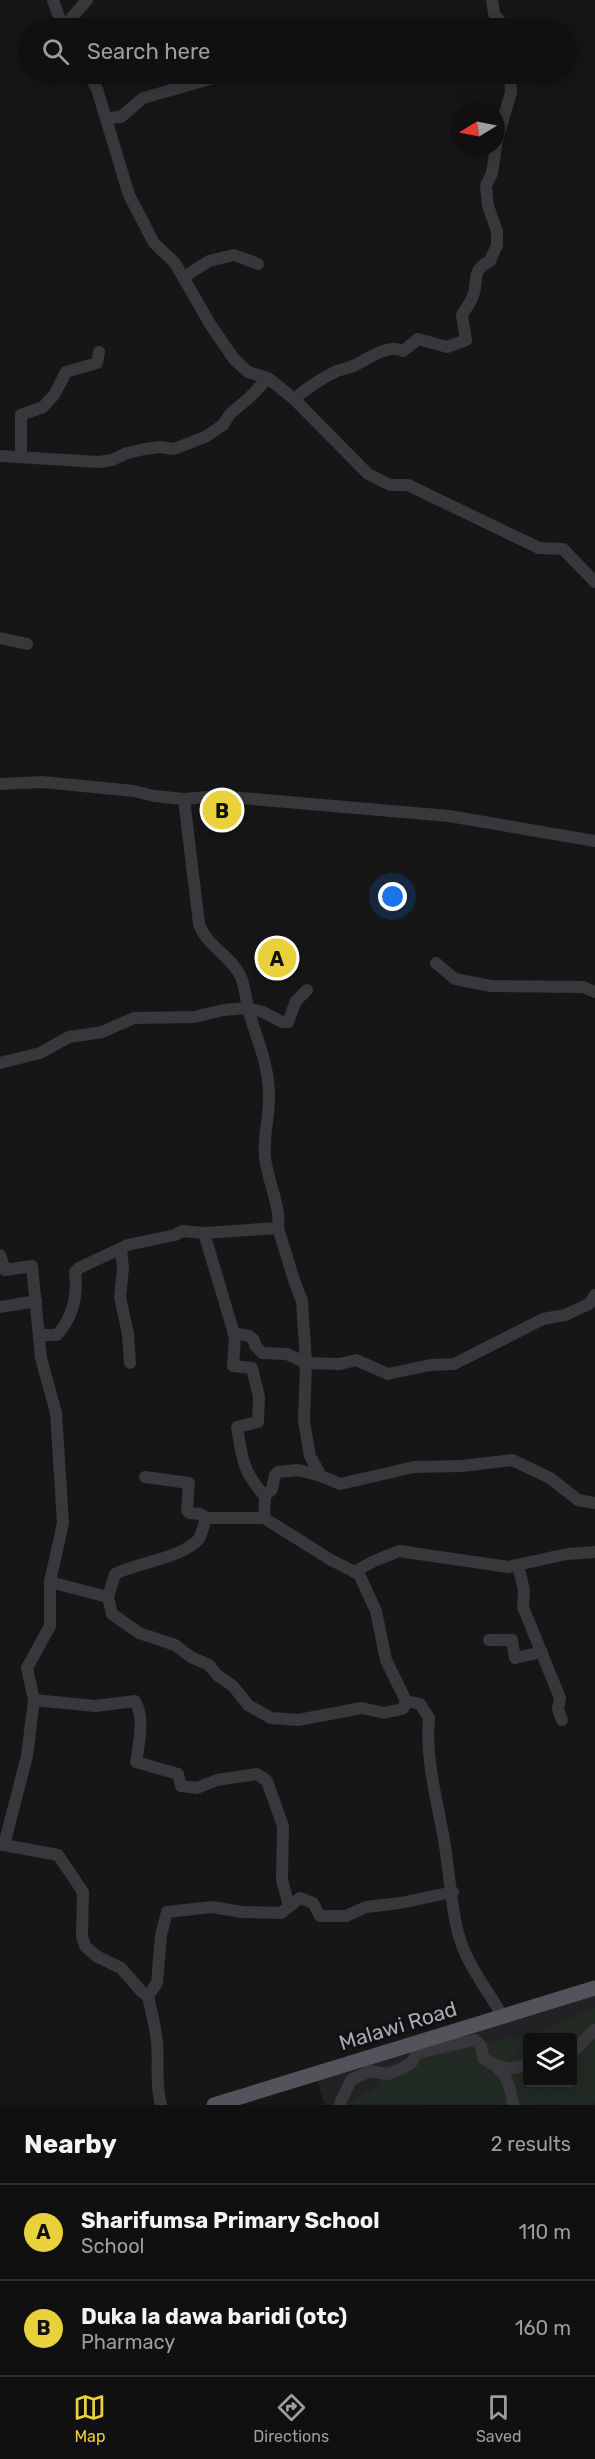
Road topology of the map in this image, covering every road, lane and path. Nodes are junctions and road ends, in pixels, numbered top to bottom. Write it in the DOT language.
graph roads {
  1 [pos="53,0"];
  2 [pos="87,0"];
  3 [pos="492,0"];
  4 [pos="59,18"];
  5 [pos="72,18"];
  6 [pos="497,18"];
  7 [pos="94,84"];
  8 [pos="193,84"];
  9 [pos="511,84"];
  10 [pos="107,118"];
  11 [pos="258,264"];
  12 [pos="184,277"];
  13 [pos="99,352"];
  14 [pos="268,378"];
  15 [pos="294,399"];
  16 [pos="0,456"];
  17 [pos="21,456"];
  18 [pos="595,582"];
  19 [pos="0,638"];
  20 [pos="27,644"];
  21 [pos="0,784"];
  22 [pos="184,799"];
  23 [pos="595,842"];
  24 [pos="436,963"];
  25 [pos="307,990"];
  26 [pos="595,992"];
  27 [pos="248,1008"];
  28 [pos="0,1063"];
  29 [pos="278,1228"];
  30 [pos="204,1233"];
  31 [pos="121,1249"];
  32 [pos="0,1255"];
  33 [pos="595,1295"];
  34 [pos="36,1301"];
  35 [pos="0,1307"];
  36 [pos="233,1333"];
  37 [pos="40,1335"];
  38 [pos="306,1363"];
  39 [pos="130,1364"];
  40 [pos="321,1476"];
  41 [pos="145,1477"];
  42 [pos="265,1496"];
  43 [pos="595,1503"];
  44 [pos="206,1518"];
  45 [pos="264,1518"];
  46 [pos="595,1552"];
  47 [pos="518,1565"];
  48 [pos="354,1572"];
  49 [pos="50,1582"];
  50 [pos="108,1597"];
  51 [pos="489,1640"];
  52 [pos="542,1652"];
  53 [pos="34,1700"];
  54 [pos="406,1701"];
  55 [pos="562,1720"];
  56 [pos="2,1845"];
  57 [pos="453,1892"];
  58 [pos="289,1906"];
  59 [pos="595,1988"];
  60 [pos="148,1996"];
  61 [pos="502,2015"];
  62 [pos="594,2030"];
  63 [pos="577,2048"];
  64 [pos="497,2065"];
  65 [pos="523,2066"];
  66 [pos="340,2103"];
  67 [pos="161,2105"];
  68 [pos="214,2105"];
  69 [pos="513,2105"];
  1 -- 4 [label="street"];
  2 -- 5 [label="street"];
  3 -- 6 [label="street"];
  7 -- 10 [label="street"];
  8 -- 10 [label="street"];
  9 -- 15 [label="street"];
  10 -- 12 [label="street"];
  11 -- 12 [label="street"];
  12 -- 14 [label="street"];
  13 -- 17 [label="street"];
  14 -- 15 [label="street"];
  14 -- 17 [label="street"];
  15 -- 18 [label="street"];
  16 -- 17 [label="street"];
  19 -- 20 [label="street"];
  21 -- 22 [label="street"];
  22 -- 23 [label="street"];
  22 -- 27 [label="street"];
  24 -- 26 [label="street"];
  25 -- 27 [label="street"];
  27 -- 28 [label="street"];
  27 -- 29 [label="street"];
  29 -- 30 [label="street"];
  29 -- 38 [label="street"];
  30 -- 31 [label="street"];
  30 -- 36 [label="street"];
  31 -- 37 [label="street"];
  31 -- 39 [label="street"];
  32 -- 34 [label="street"];
  33 -- 38 [label="street"];
  34 -- 35 [label="street"];
  34 -- 37 [label="street"];
  36 -- 38 [label="street"];
  36 -- 42 [label="street"];
  37 -- 49 [label="street"];
  38 -- 40 [label="street"];
  40 -- 42 [label="street"];
  40 -- 43 [label="street"];
  41 -- 44 [label="street"];
  42 -- 45 [label="street"];
  44 -- 45 [label="street"];
  44 -- 50 [label="street"];
  45 -- 48 [label="street"];
  46 -- 47 [label="street"];
  47 -- 48 [label="street"];
  47 -- 52 [label="street"];
  48 -- 54 [label="street"];
  49 -- 50 [label="street"];
  49 -- 53 [label="street"];
  50 -- 54 [label="street"];
  51 -- 52 [label="street"];
  52 -- 55 [label="street"];
  53 -- 56 [label="street"];
  53 -- 58 [label="street"];
  54 -- 57 [label="street"];
  56 -- 60 [label="street"];
  57 -- 58 [label="street"];
  57 -- 61 [label="street"];
  58 -- 60 [label="street"];
  59 -- 61 [label="main road, Malawi Road"];
  60 -- 67 [label="street"];
  61 -- 68 [label="main road, Malawi Road"];
  62 -- 63 [label="street"];
  64 -- 65 [label="street"];
  64 -- 66 [label="street"];
  64 -- 69 [label="street"];
}
